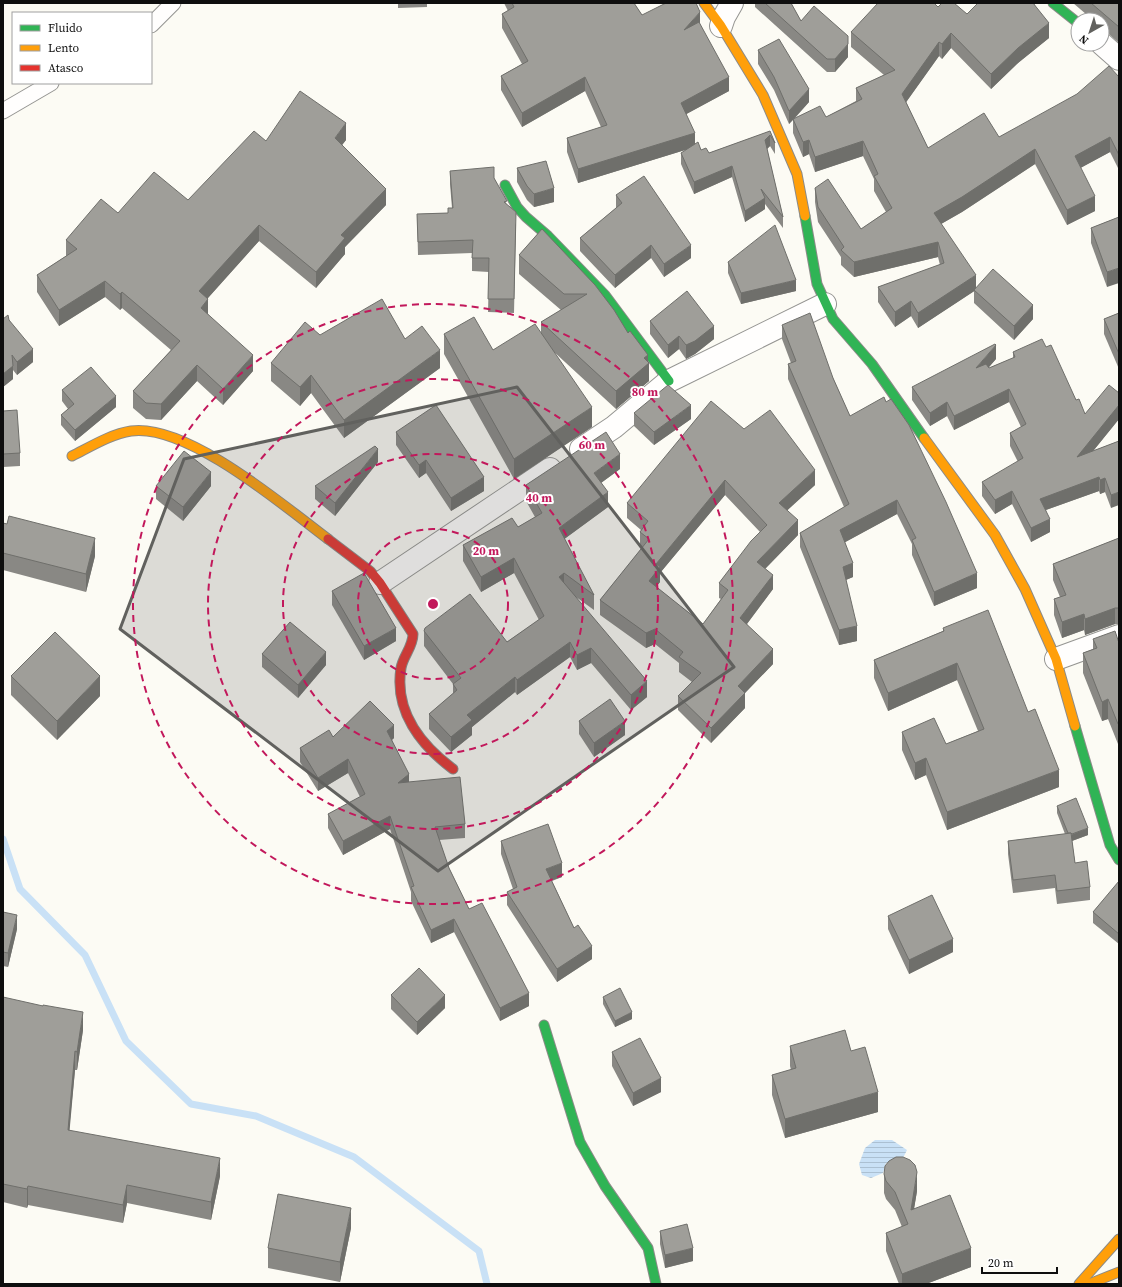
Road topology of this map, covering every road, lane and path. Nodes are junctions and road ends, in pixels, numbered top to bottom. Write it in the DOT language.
graph roads {
  1 [pos="173,3"];
  2 [pos="704,3"];
  3 [pos="732,3"];
  4 [pos="1053,3"];
  5 [pos="1070,17"];
  6 [pos="152,24"];
  7 [pos="721,26"];
  8 [pos="1110,52"];
  9 [pos="1119,60"];
  10 [pos="49,84"];
  11 [pos="3,111"];
  12 [pos="505,185"];
  13 [pos="825,304"];
  14 [pos="669,381"];
  15 [pos="72,456"];
  16 [pos="380,583"];
  17 [pos="1119,636"];
  18 [pos="1056,659"];
  19 [pos="453,769"];
  20 [pos="1119,860"];
  21 [pos="544,1025"];
  22 [pos="1119,1239"];
  23 [pos="1119,1272"];
  24 [pos="656,1284"];
  25 [pos="1079,1284"];
  26 [pos="1089,1284"];
  1 -- 6 [label="lane"];
  2 -- 7 [label="street"];
  3 -- 7 [label="street"];
  4 -- 5 [label="street"];
  7 -- 13 [label="street"];
  8 -- 9 [label="street"];
  10 -- 11 [label="lane"];
  12 -- 14 [label="street"];
  13 -- 14 [label="street"];
  13 -- 18 [label="street"];
  14 -- 16 [label="street"];
  15 -- 16 [label="street"];
  16 -- 19 [label="street"];
  17 -- 18 [label="street"];
  18 -- 20 [label="street"];
  21 -- 24 [label="street"];
  22 -- 25 [label="street"];
  23 -- 26 [label="street"];
}
